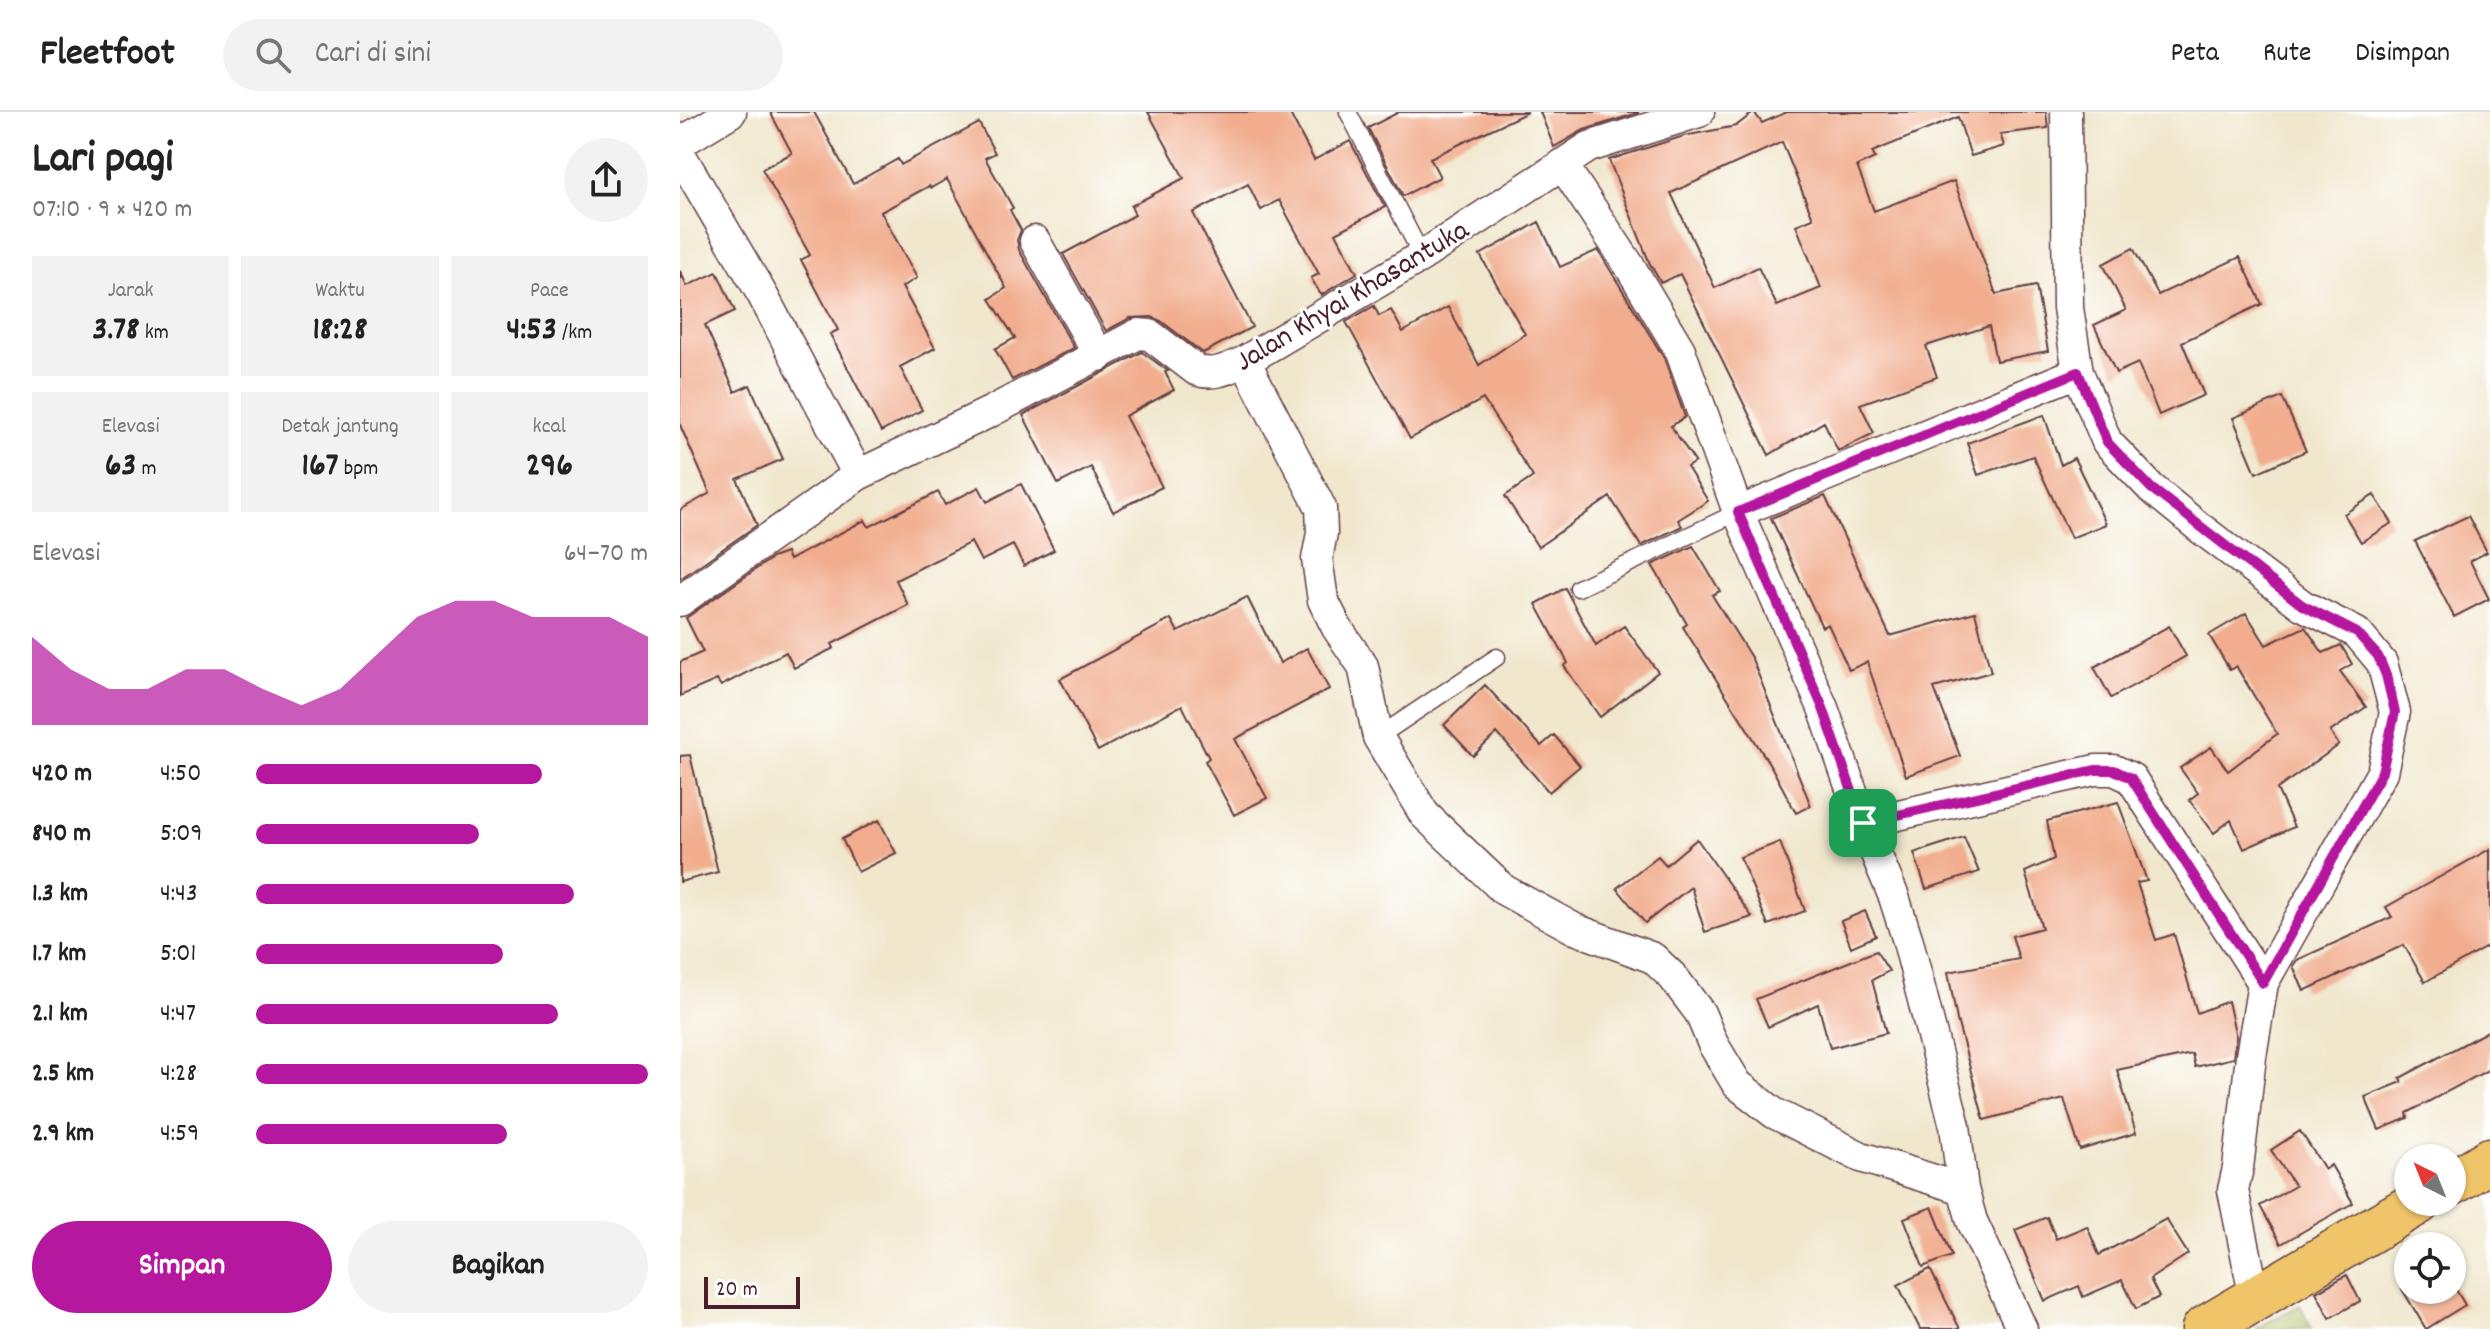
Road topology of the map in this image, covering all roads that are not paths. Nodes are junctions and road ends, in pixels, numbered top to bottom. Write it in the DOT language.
graph roads {
  1 [pos="731,112"];
  2 [pos="1348,112"];
  3 [pos="1699,112"];
  4 [pos="2066,112"];
  5 [pos="680,143"];
  6 [pos="680,154"];
  7 [pos="1562,164"];
  8 [pos="1035,241"];
  9 [pos="1422,256"];
  10 [pos="1099,356"];
  11 [pos="1245,361"];
  12 [pos="2078,372"];
  13 [pos="858,475"];
  14 [pos="1738,512"];
  15 [pos="1578,588"];
  16 [pos="680,601"];
  17 [pos="1497,657"];
  18 [pos="1378,737"];
  19 [pos="1863,823"];
  20 [pos="2263,983"];
  21 [pos="2490,1160"];
  22 [pos="2466,1175"];
  23 [pos="1963,1189"];
  24 [pos="2395,1216"];
  25 [pos="2255,1299"];
  26 [pos="2022,1329"];
  27 [pos="2204,1329"];
  1 -- 5 [label="street"];
  2 -- 9 [label="lane"];
  3 -- 7 [label="street, Jalan Khyai Khasantuka"];
  4 -- 12 [label="street"];
  6 -- 13 [label="street"];
  7 -- 9 [label="street, Jalan Khyai Khasantuka"];
  7 -- 14 [label="street"];
  8 -- 10 [label="street"];
  9 -- 11 [label="street, Jalan Khyai Khasantuka"];
  10 -- 11 [label="street, Jalan Khyai Khasantuka"];
  10 -- 13 [label="street, Jalan Khyai Khasantuka"];
  11 -- 18 [label="street"];
  12 -- 14 [label="street"];
  12 -- 20 [label="street"];
  13 -- 16 [label="street, Jalan Khyai Khasantuka"];
  14 -- 15 [label="lane"];
  14 -- 19 [label="street"];
  17 -- 18 [label="lane"];
  18 -- 23 [label="street"];
  19 -- 20 [label="street"];
  19 -- 23 [label="street"];
  20 -- 25 [label="street"];
  21 -- 22 [label="main road"];
  23 -- 26 [label="street"];
  24 -- 25 [label="main road"];
  25 -- 27 [label="main road"];
}
